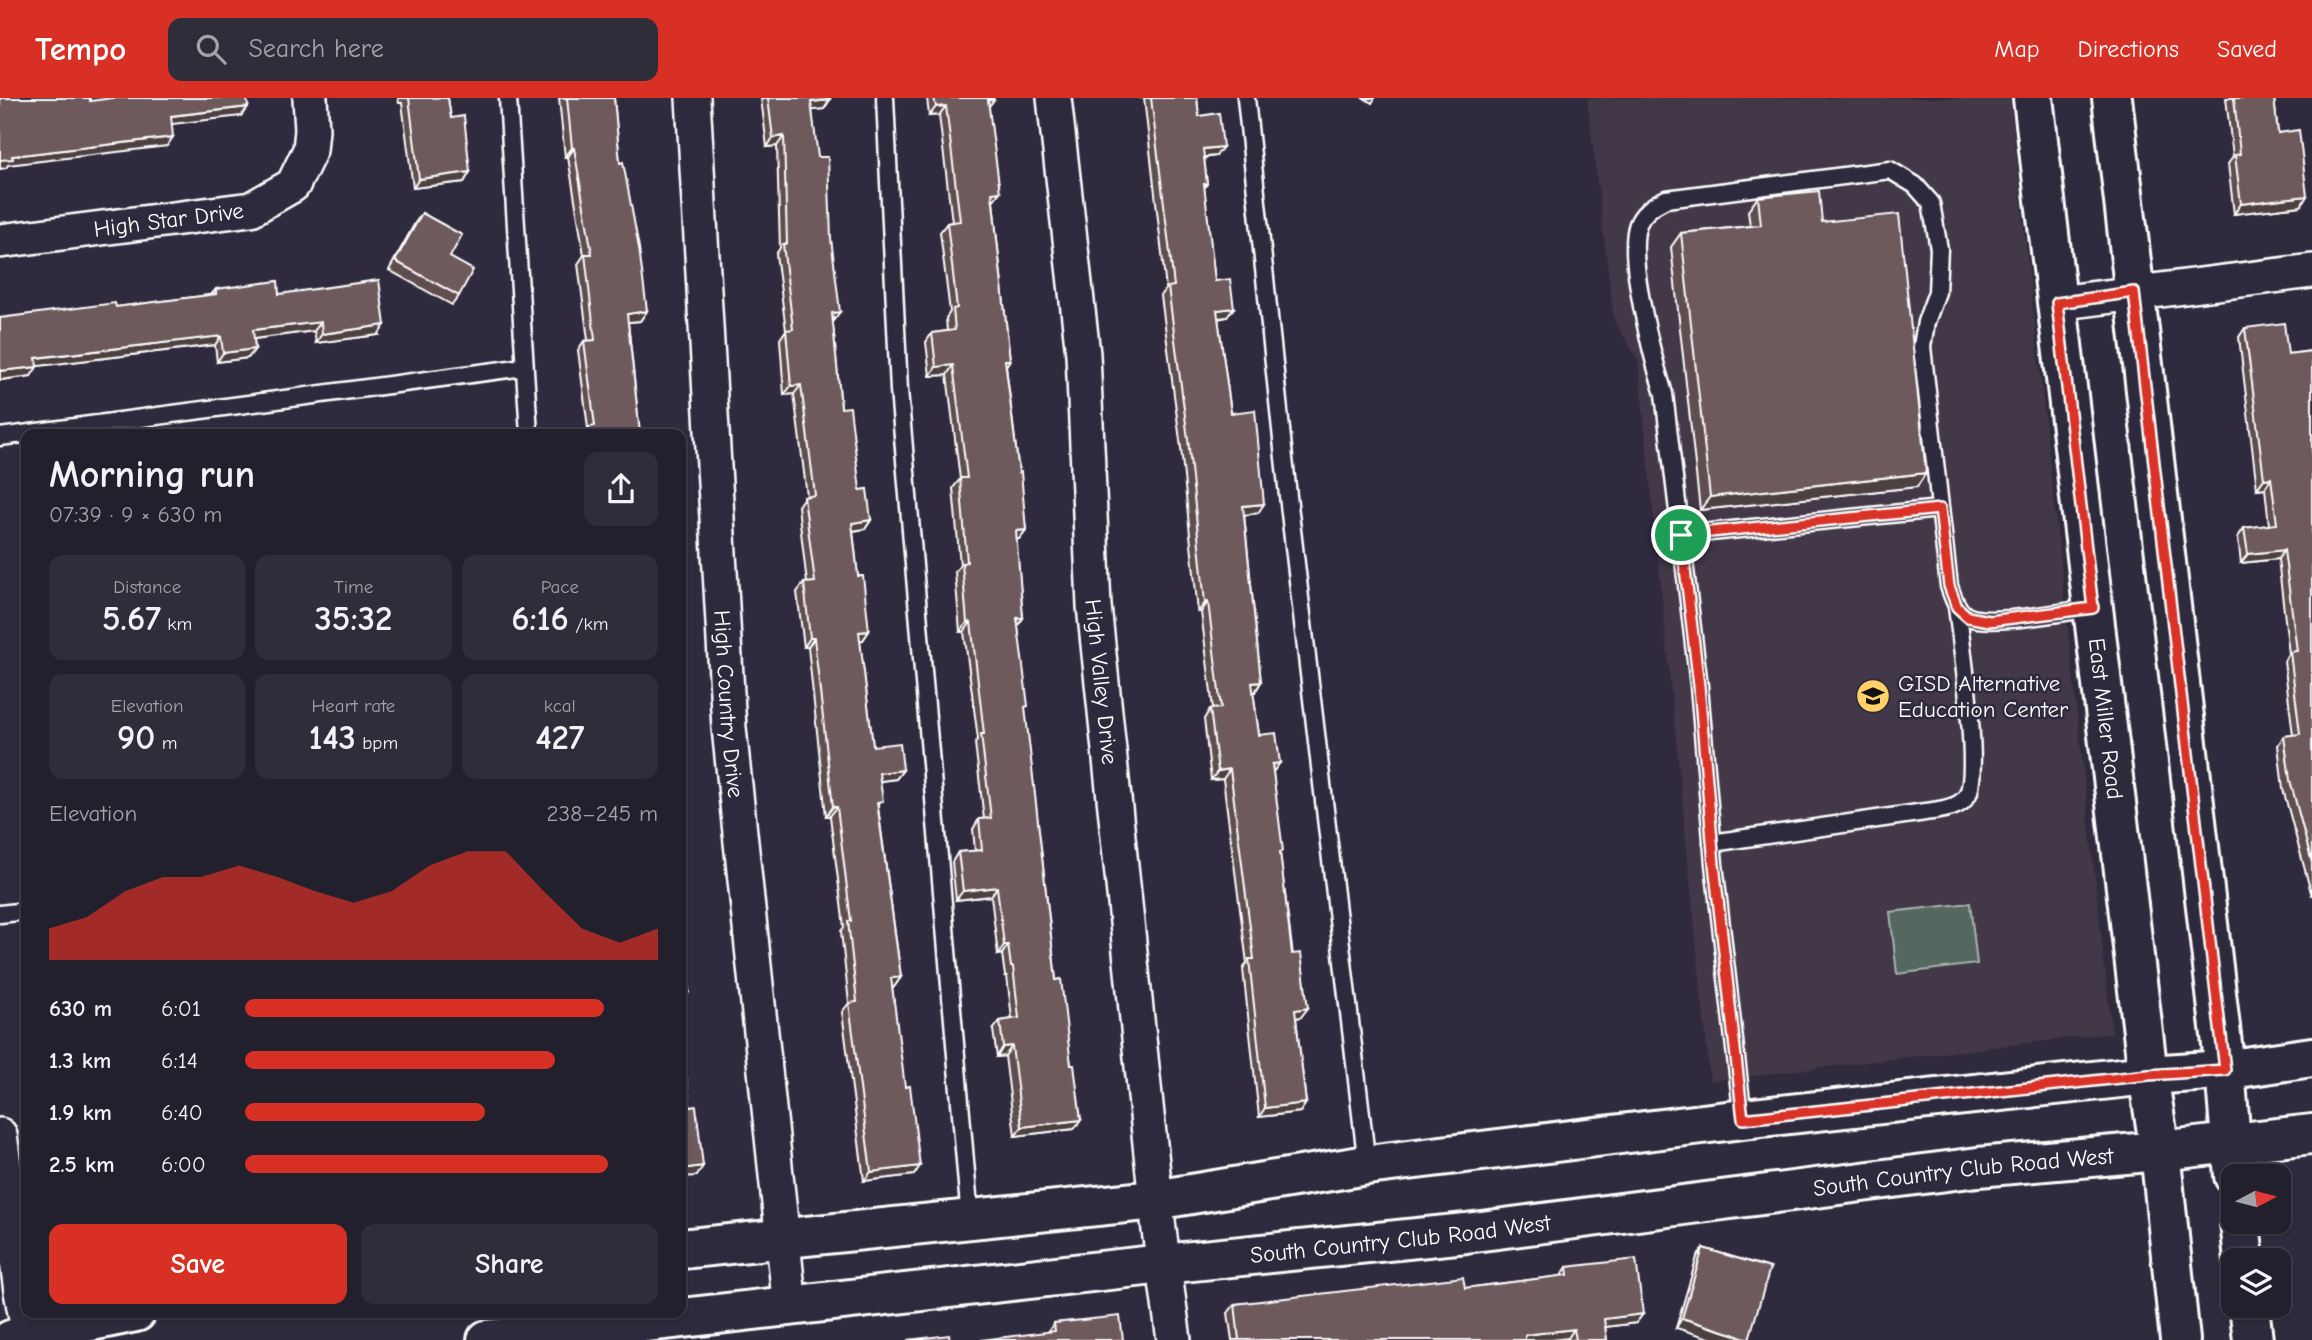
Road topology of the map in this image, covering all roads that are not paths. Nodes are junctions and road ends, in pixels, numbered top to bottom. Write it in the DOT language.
graph roads {
  1 [pos="310,98"];
  2 [pos="508,98"];
  3 [pos="693,98"];
  4 [pos="886,98"];
  5 [pos="1054,98"];
  6 [pos="1245,98"];
  7 [pos="2033,98"];
  8 [pos="2112,98"];
  9 [pos="0,242"];
  10 [pos="2312,271"];
  11 [pos="2134,292"];
  12 [pos="2057,303"];
  13 [pos="524,367"];
  14 [pos="60,429"];
  15 [pos="529,429"];
  16 [pos="21,434"];
  17 [pos="0,437"];
  18 [pos="1940,509"];
  19 [pos="1681,535"];
  20 [pos="1957,607"];
  21 [pos="2093,608"];
  22 [pos="1712,843"];
  23 [pos="21,912"];
  24 [pos="0,914"];
  25 [pos="2312,1057"];
  26 [pos="2225,1070"];
  27 [pos="2148,1075"];
  28 [pos="1743,1119"];
  29 [pos="2312,1134"];
  30 [pos="0,1135"];
  31 [pos="2160,1151"];
  32 [pos="2232,1159"];
  33 [pos="1367,1165"];
  34 [pos="1155,1200"];
  35 [pos="970,1219"];
  36 [pos="783,1237"];
  37 [pos="686,1248"];
  38 [pos="1163,1264"];
  39 [pos="790,1308"];
  40 [pos="110,1318"];
  41 [pos="2250,1318"];
  42 [pos="23,1338"];
  43 [pos="486,1340"];
  44 [pos="1174,1340"];
  45 [pos="2180,1340"];
  46 [pos="2253,1340"];
  1 -- 9 [label="street, High Star Drive"];
  2 -- 13 [label="lane"];
  3 -- 36 [label="street, High Country Drive"];
  4 -- 35 [label="lane"];
  5 -- 34 [label="street, High Valley Drive"];
  6 -- 33 [label="lane"];
  7 -- 12 [label="street, East Miller Road"];
  8 -- 11 [label="street"];
  10 -- 11 [label="street"];
  11 -- 12 [label="street"];
  11 -- 26 [label="street"];
  12 -- 21 [label="street, East Miller Road"];
  13 -- 14 [label="lane"];
  13 -- 15 [label="lane"];
  16 -- 17 [label="lane"];
  18 -- 19 [label="lane"];
  18 -- 19 [label="lane"];
  18 -- 20 [label="lane"];
  19 -- 22 [label="lane"];
  20 -- 21 [label="lane"];
  20 -- 22 [label="lane"];
  21 -- 27 [label="street, East Miller Road"];
  22 -- 28 [label="lane"];
  23 -- 24 [label="lane"];
  25 -- 26 [label="street"];
  26 -- 27 [label="street"];
  26 -- 32 [label="street"];
  27 -- 28 [label="street"];
  27 -- 31 [label="street, East Miller Road"];
  28 -- 33 [label="street"];
  29 -- 32 [label="street, South Country Club Road West"];
  30 -- 42 [label="street"];
  31 -- 32 [label="street, South Country Club Road West"];
  31 -- 38 [label="street, South Country Club Road West"];
  31 -- 45 [label="street, East Miller Road"];
  33 -- 34 [label="street"];
  34 -- 35 [label="street"];
  34 -- 38 [label="street, High Valley Drive"];
  35 -- 36 [label="street"];
  36 -- 37 [label="street"];
  36 -- 39 [label="street, High Country Drive"];
  38 -- 39 [label="street, South Country Club Road West"];
  38 -- 44 [label="street, High Valley Drive"];
  39 -- 43 [label="street, South Country Club Road West"];
  40 -- 42 [label="street"];
  41 -- 46 [label="street"];
}
